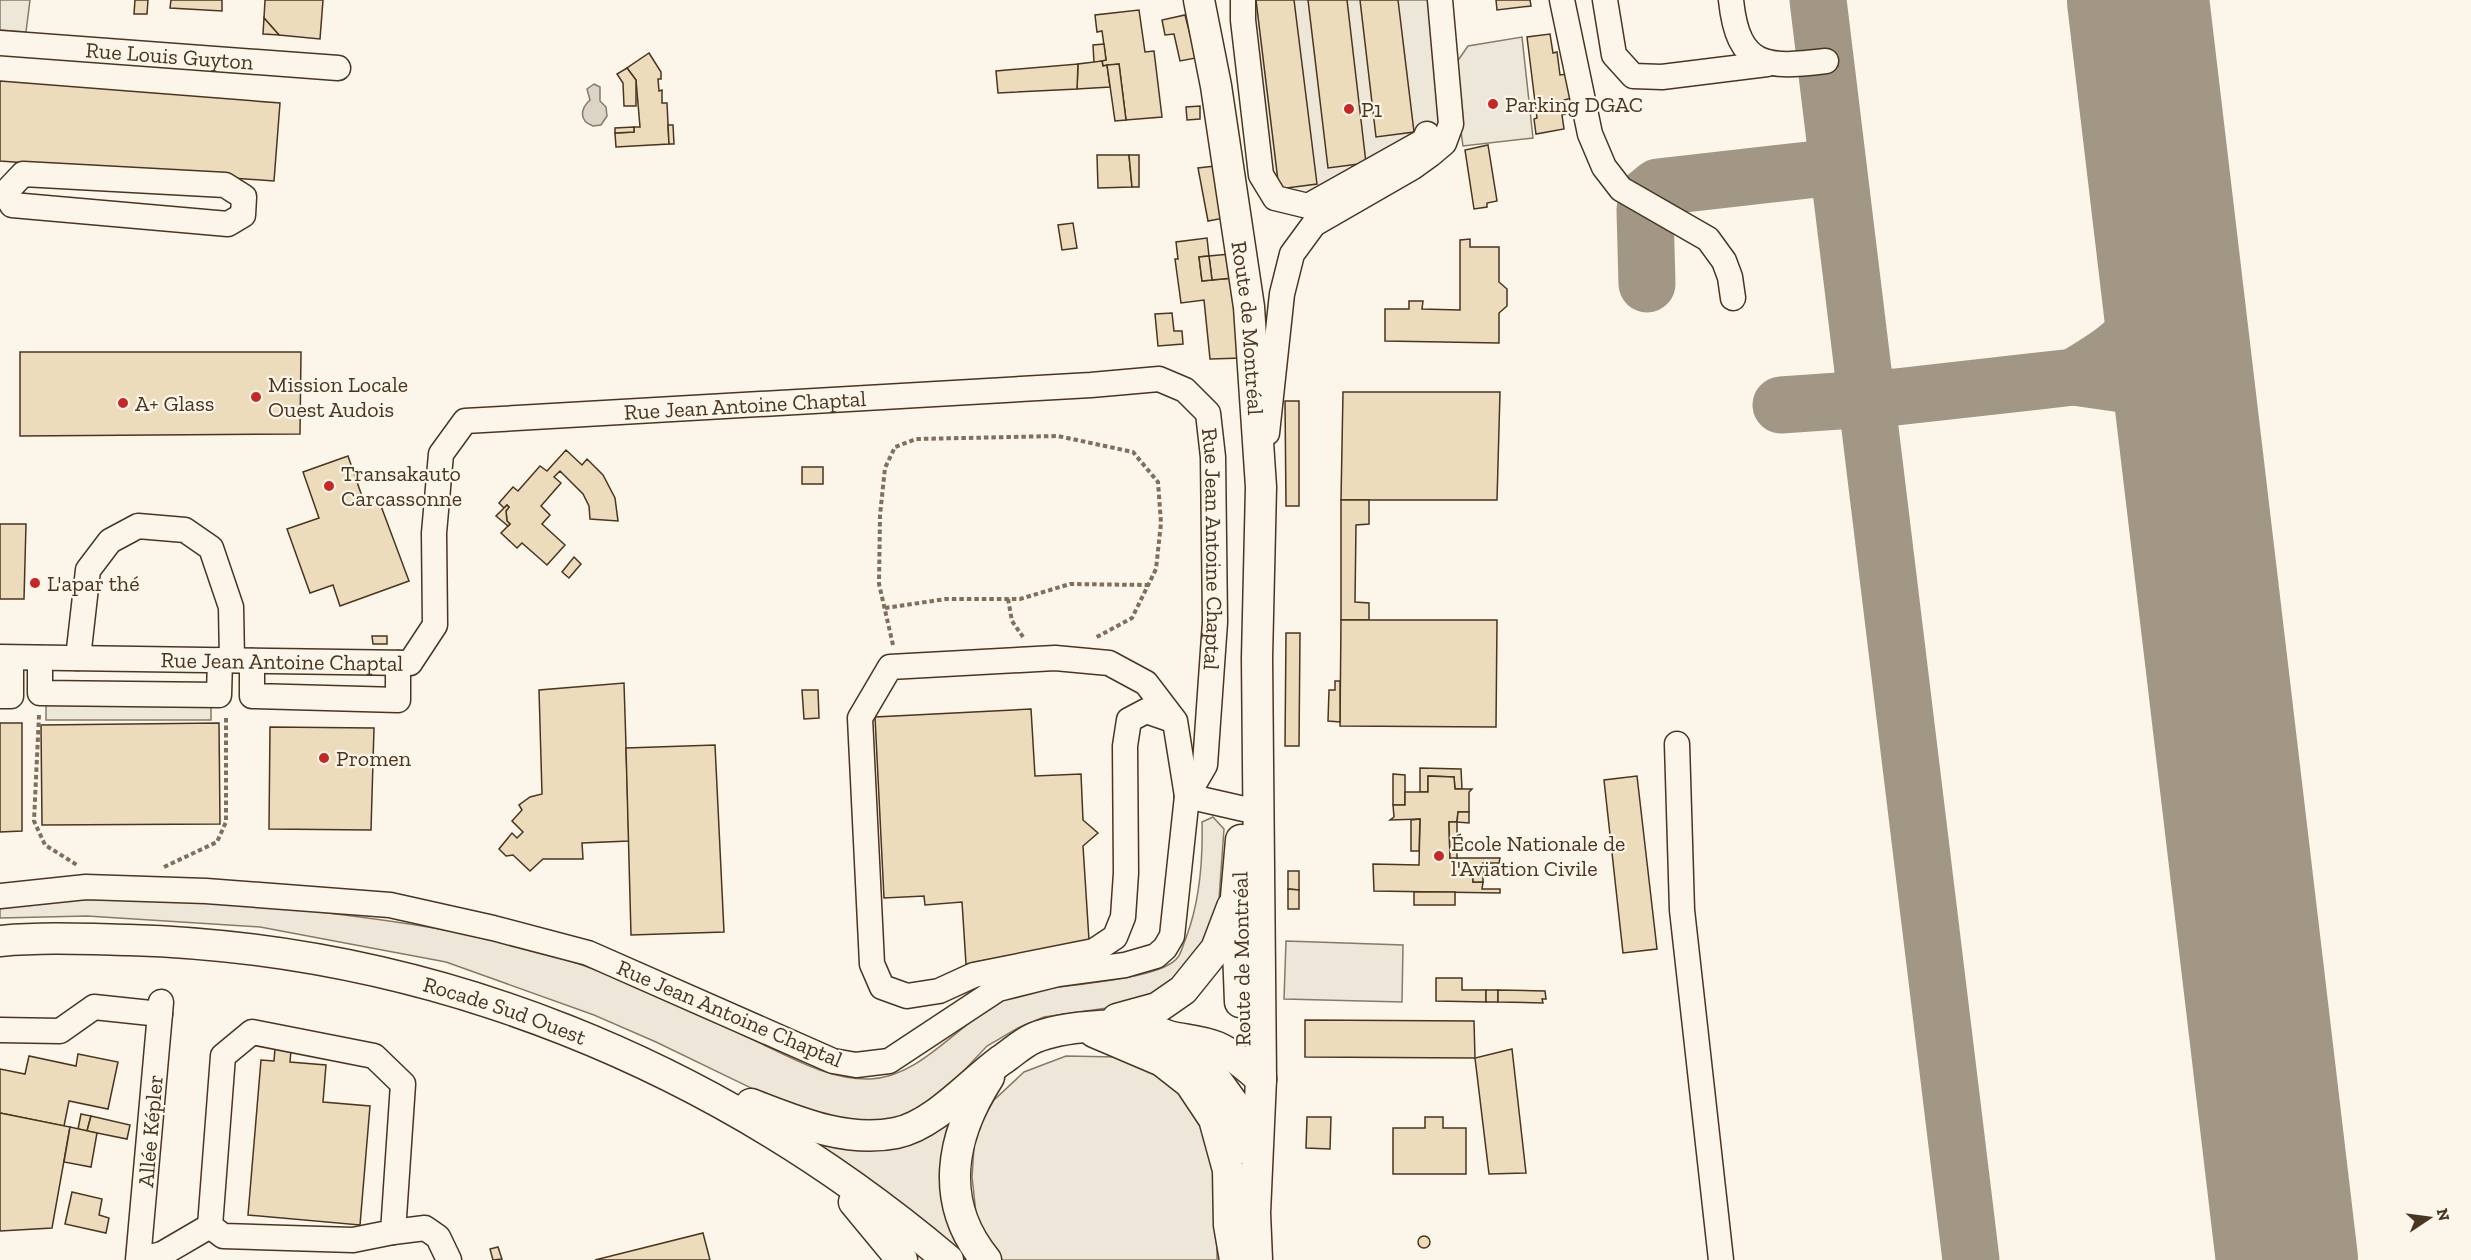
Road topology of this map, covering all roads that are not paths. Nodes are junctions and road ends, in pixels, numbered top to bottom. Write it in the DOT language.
graph roads {
  1 [pos="1198,0"];
  2 [pos="1243,0"];
  3 [pos="1440,0"];
  4 [pos="1562,0"];
  5 [pos="1605,0"];
  6 [pos="1731,0"];
  7 [pos="0,41"];
  8 [pos="1826,61"];
  9 [pos="1767,64"];
  10 [pos="338,68"];
  11 [pos="1427,134"];
  12 [pos="2,193"];
  13 [pos="1338,200"];
  14 [pos="1733,298"];
  15 [pos="1261,487"];
  16 [pos="5,658"];
  17 [pos="40,658"];
  18 [pos="78,658"];
  19 [pos="1257,658"];
  20 [pos="235,661"];
  21 [pos="398,663"];
  22 [pos="0,696"];
  23 [pos="1175,721"];
  24 [pos="1677,744"];
  25 [pos="1187,796"];
  26 [pos="1244,809"];
  27 [pos="0,896"];
  28 [pos="1236,897"];
  29 [pos="5,940"];
  30 [pos="1085,1028"];
  31 [pos="0,1030"];
  32 [pos="1170,1037"];
  33 [pos="998,1062"];
  34 [pos="662,1071"];
  35 [pos="1251,1071"];
  36 [pos="1243,1117"];
  37 [pos="819,1161"];
  38 [pos="1255,1213"];
  39 [pos="210,1226"];
  40 [pos="393,1232"];
  41 [pos="138,1260"];
  42 [pos="449,1260"];
  43 [pos="902,1260"];
  44 [pos="948,1260"];
  45 [pos="986,1260"];
  46 [pos="1237,1260"];
  47 [pos="1257,1260"];
  48 [pos="1721,1260"];
  1 -- 15 [label="main road, Route de Montréal"];
  2 -- 13 [label="street"];
  3 -- 13 [label="street"];
  4 -- 14 [label="street"];
  5 -- 9 [label="street"];
  6 -- 9 [label="street"];
  7 -- 10 [label="street, Rue Louis Guyton"];
  8 -- 9 [label="street"];
  11 -- 13 [label="street"];
  12 -- 12 [label="street"];
  13 -- 15 [label="street"];
  15 -- 19 [label="main road, Route de Montréal"];
  16 -- 17 [label="street, Rue Jean Antoine Chaptal"];
  16 -- 22 [label="street"];
  17 -- 18 [label="street, Rue Jean Antoine Chaptal"];
  17 -- 20 [label="street"];
  18 -- 20 [label="street, Rue Jean Antoine Chaptal"];
  18 -- 20 [label="street"];
  19 -- 26 [label="main road, Route de Montréal"];
  19 -- 35 [label="main road, Route de Montréal"];
  20 -- 21 [label="street, Rue Jean Antoine Chaptal"];
  20 -- 21 [label="street"];
  21 -- 25 [label="street, Rue Jean Antoine Chaptal"];
  23 -- 23 [label="street"];
  23 -- 25 [label="street"];
  24 -- 48 [label="street"];
  25 -- 26 [label="street"];
  25 -- 27 [label="street, Rue Jean Antoine Chaptal"];
  26 -- 28 [label="main road, Route de Montréal"];
  28 -- 30 [label="main road"];
  28 -- 35 [label="main road, Route de Montréal"];
  29 -- 34 [label="main road, Rocade Sud Ouest"];
  30 -- 32 [label="main road"];
  30 -- 33 [label="main road"];
  30 -- 46 [label="main road"];
  31 -- 41 [label="street, Allée Képler"];
  32 -- 35 [label="main road"];
  32 -- 36 [label="main road"];
  33 -- 34 [label="main road"];
  33 -- 45 [label="main road"];
  34 -- 37 [label="main road, Rocade Sud Ouest"];
  35 -- 36 [label="main road, Route de Montréal"];
  35 -- 38 [label="main road, Route de Montréal"];
  36 -- 38 [label="main road"];
  36 -- 46 [label="main road, Route de Montréal"];
  37 -- 43 [label="main road"];
  37 -- 44 [label="main road, Rocade Sud Ouest"];
  38 -- 47 [label="main road, Route de Montréal"];
  39 -- 40 [label="street"];
  39 -- 40 [label="street"];
  39 -- 41 [label="street"];
  40 -- 42 [label="street"];
}
